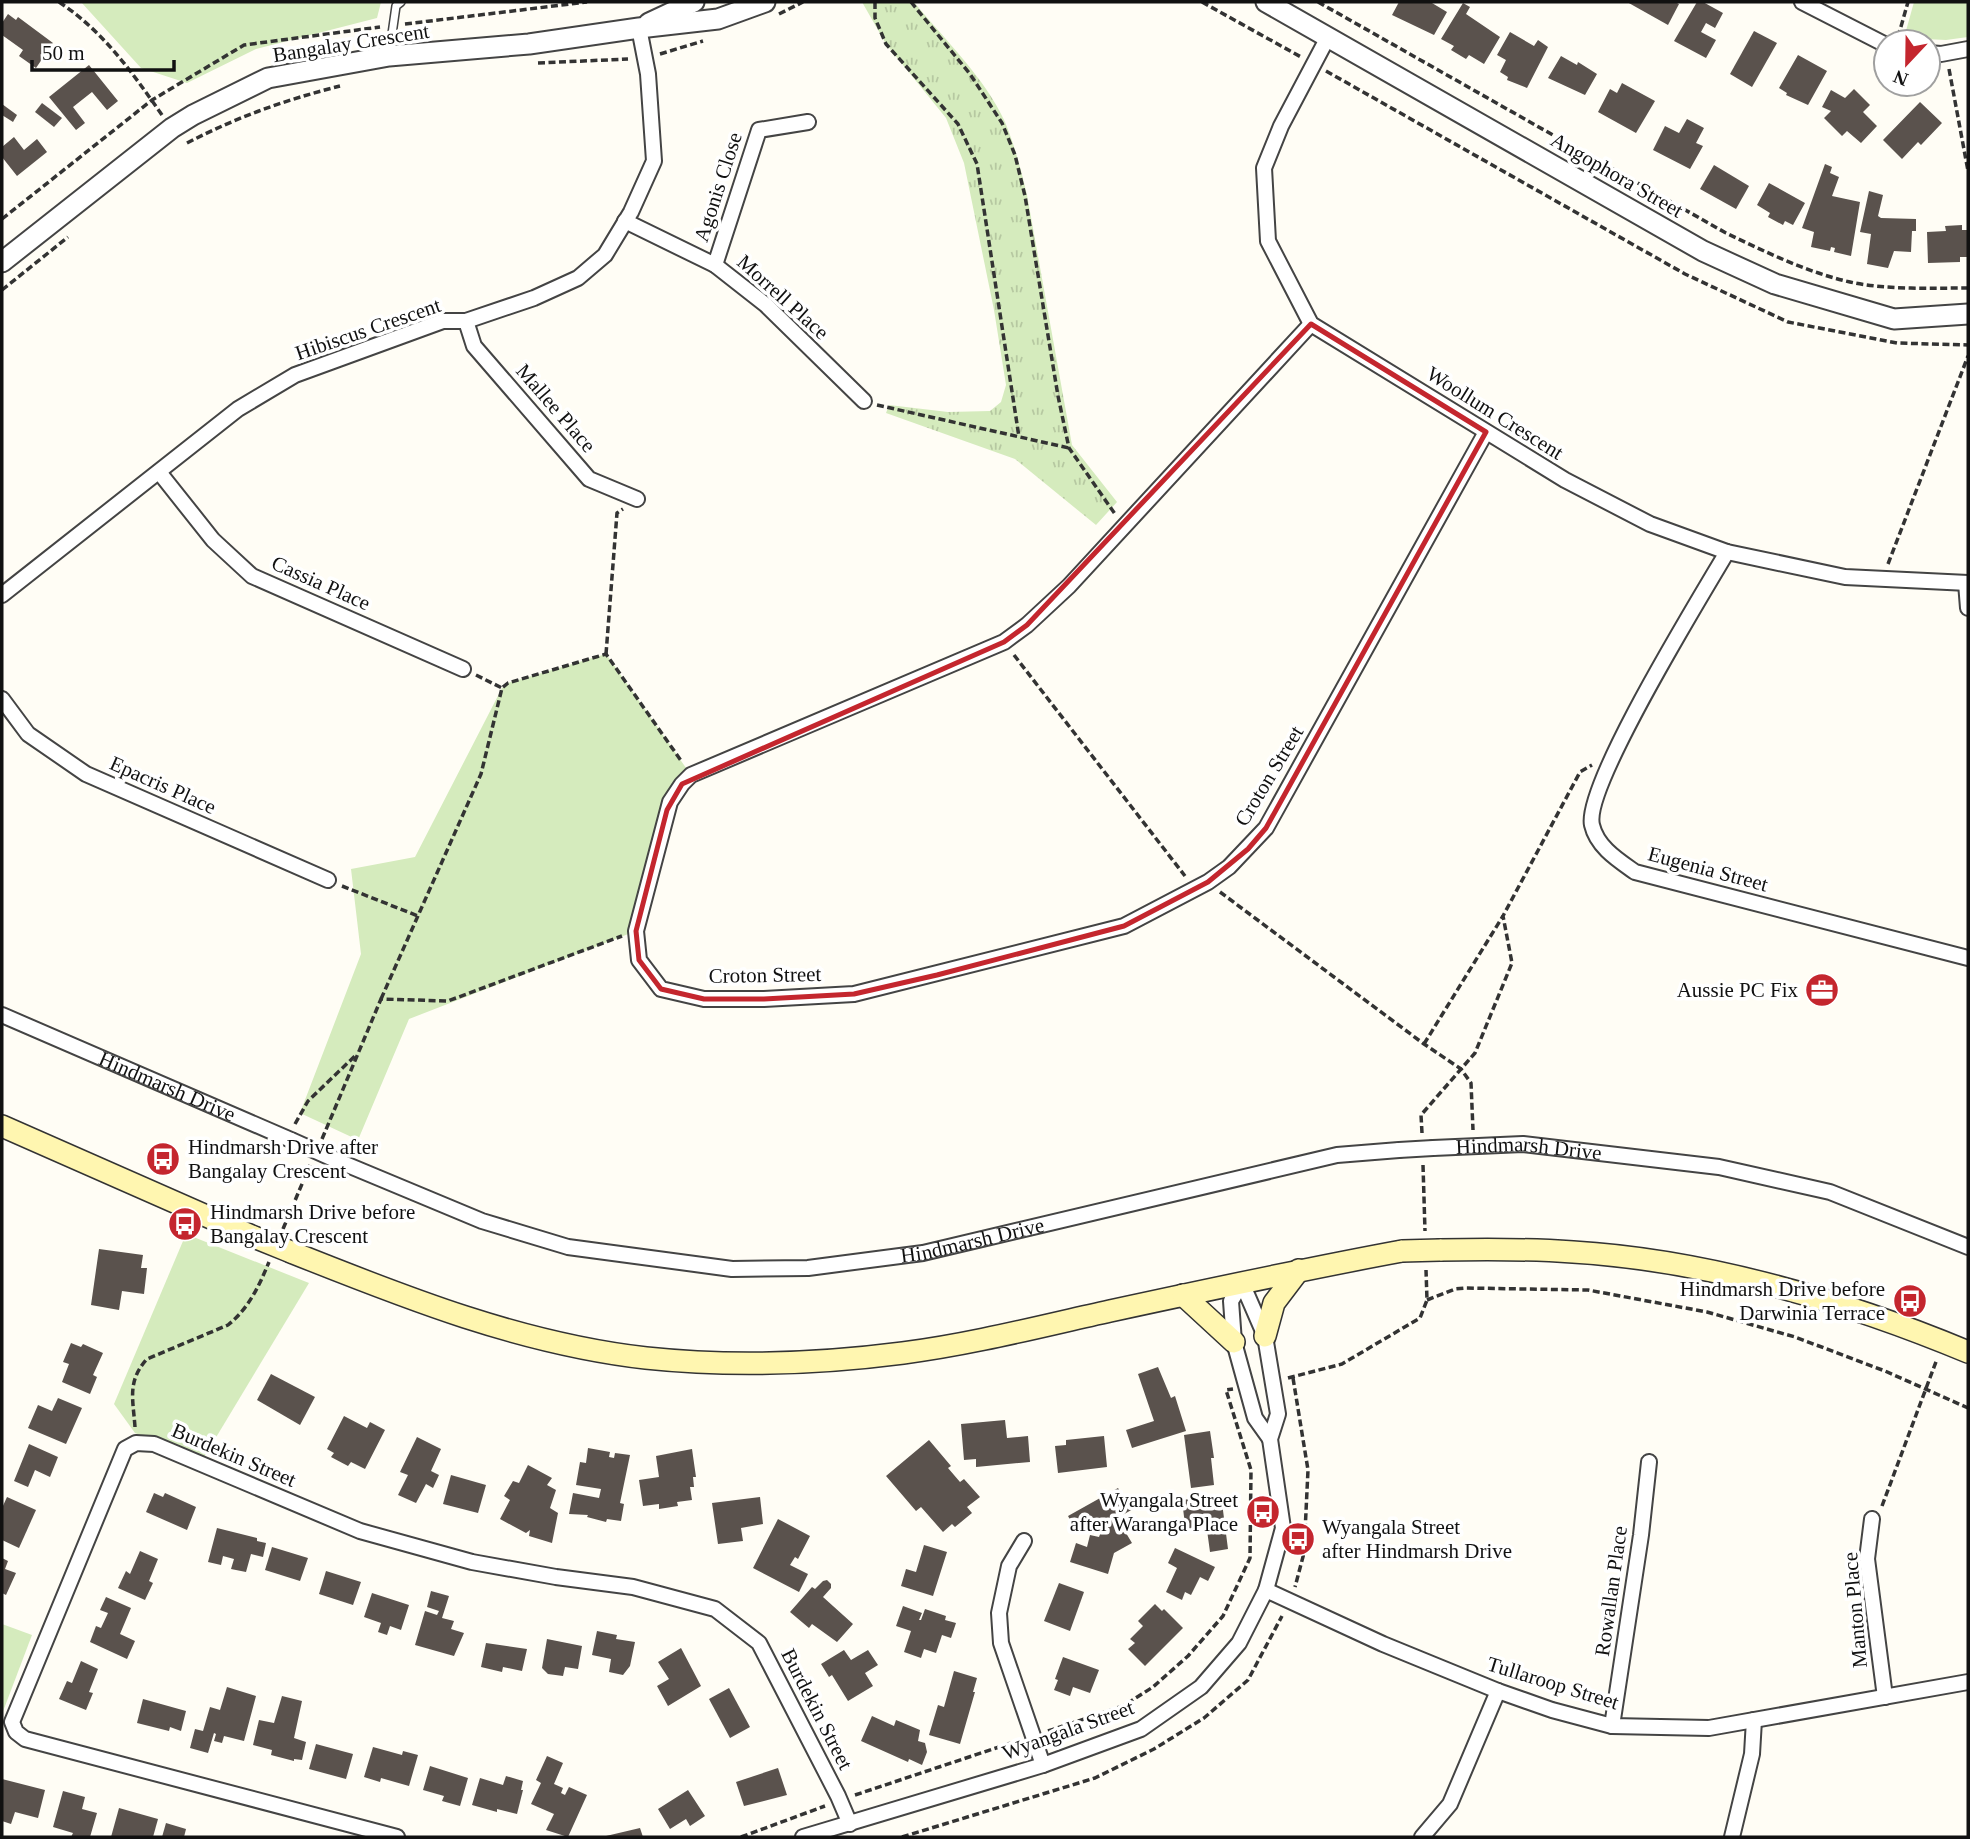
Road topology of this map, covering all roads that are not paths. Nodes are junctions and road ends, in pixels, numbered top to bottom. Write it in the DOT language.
graph roads {
  1 [pos="401,2"];
  2 [pos="694,2"];
  3 [pos="765,2"];
  4 [pos="1266,2"];
  5 [pos="1802,2"];
  6 [pos="639,27"];
  7 [pos="1328,37"];
  8 [pos="1872,38"];
  9 [pos="1968,49"];
  10 [pos="1942,53"];
  11 [pos="389,56"];
  12 [pos="808,122"];
  13 [pos="625,221"];
  14 [pos="2,262"];
  15 [pos="715,265"];
  16 [pos="1968,314"];
  17 [pos="466,321"];
  18 [pos="1311,324"];
  19 [pos="864,401"];
  20 [pos="1486,432"];
  21 [pos="159,472"];
  22 [pos="636,499"];
  23 [pos="1727,552"];
  24 [pos="1967,583"];
  25 [pos="2,595"];
  26 [pos="1968,608"];
  27 [pos="463,669"];
  28 [pos="2,699"];
  29 [pos="328,880"];
  30 [pos="1968,958"];
  31 [pos="2,1015"];
  32 [pos="2,1126"];
  33 [pos="1968,1247"];
  34 [pos="1299,1270"];
  35 [pos="1242,1283"];
  36 [pos="1183,1295"];
  37 [pos="1265,1336"];
  38 [pos="1234,1342"];
  39 [pos="1968,1352"];
  40 [pos="1270,1439"];
  41 [pos="1649,1462"];
  42 [pos="1872,1519"];
  43 [pos="1024,1541"];
  44 [pos="1266,1590"];
  45 [pos="1968,1682"];
  46 [pos="1498,1691"];
  47 [pos="1885,1697"];
  48 [pos="1754,1720"];
  49 [pos="1612,1727"];
  50 [pos="1043,1765"];
  51 [pos="850,1824"];
  52 [pos="397,1837"];
  53 [pos="803,1837"];
  54 [pos="1422,1837"];
  55 [pos="1732,1837"];
  1 -- 11 [label="lane"];
  2 -- 6 [label="street, Bangalay Crescent"];
  3 -- 6 [label="street, Bangalay Crescent"];
  4 -- 7 [label="street, Angophora Street"];
  5 -- 8 [label="street"];
  6 -- 11 [label="street, Bangalay Crescent"];
  6 -- 13 [label="street, Hibiscus Crescent"];
  7 -- 16 [label="street, Angophora Street"];
  7 -- 18 [label="street"];
  9 -- 10 [label="street"];
  11 -- 14 [label="street, Bangalay Crescent"];
  12 -- 15 [label="street, Agonis Close"];
  13 -- 15 [label="street, Morrell Place"];
  13 -- 17 [label="street, Hibiscus Crescent"];
  15 -- 19 [label="street, Morrell Place"];
  17 -- 21 [label="street, Hibiscus Crescent"];
  17 -- 22 [label="street, Mallee Place"];
  18 -- 20 [label="street, Woollum Crescent"];
  18 -- 20 [label="street, Croton Street"];
  20 -- 23 [label="street, Woollum Crescent"];
  21 -- 25 [label="street, Hibiscus Crescent"];
  21 -- 27 [label="street, Cassia Place"];
  23 -- 24 [label="street, Woollum Crescent"];
  23 -- 30 [label="street, Eugenia Street"];
  24 -- 26 [label="street"];
  28 -- 29 [label="street, Epacris Place"];
  31 -- 33 [label="street, Hindmarsh Drive, bridge"];
  32 -- 36 [label="main road, bridge"];
  34 -- 35 [label="main road"];
  34 -- 37 [label="main road"];
  34 -- 39 [label="main road, bridge"];
  35 -- 36 [label="main road"];
  35 -- 37 [label="street, Wyangala Street"];
  35 -- 38 [label="street, Wyangala Street"];
  36 -- 38 [label="main road"];
  37 -- 40 [label="street, Wyangala Street"];
  38 -- 40 [label="street, Wyangala Street"];
  40 -- 44 [label="street, Wyangala Street"];
  41 -- 49 [label="street, Rowallan Place"];
  42 -- 47 [label="street, Manton Place"];
  43 -- 50 [label="street"];
  44 -- 46 [label="street, Tullaroop Street"];
  44 -- 50 [label="street, Wyangala Street"];
  45 -- 47 [label="street, Tullaroop Street"];
  46 -- 49 [label="street, Tullaroop Street"];
  46 -- 54 [label="street"];
  47 -- 48 [label="street, Tullaroop Street"];
  48 -- 49 [label="street, Tullaroop Street"];
  48 -- 55 [label="street"];
  50 -- 51 [label="street, Wyangala Street"];
  51 -- 52 [label="street, Burdekin Street"];
  51 -- 53 [label="street, Wyangala Street"];
}
